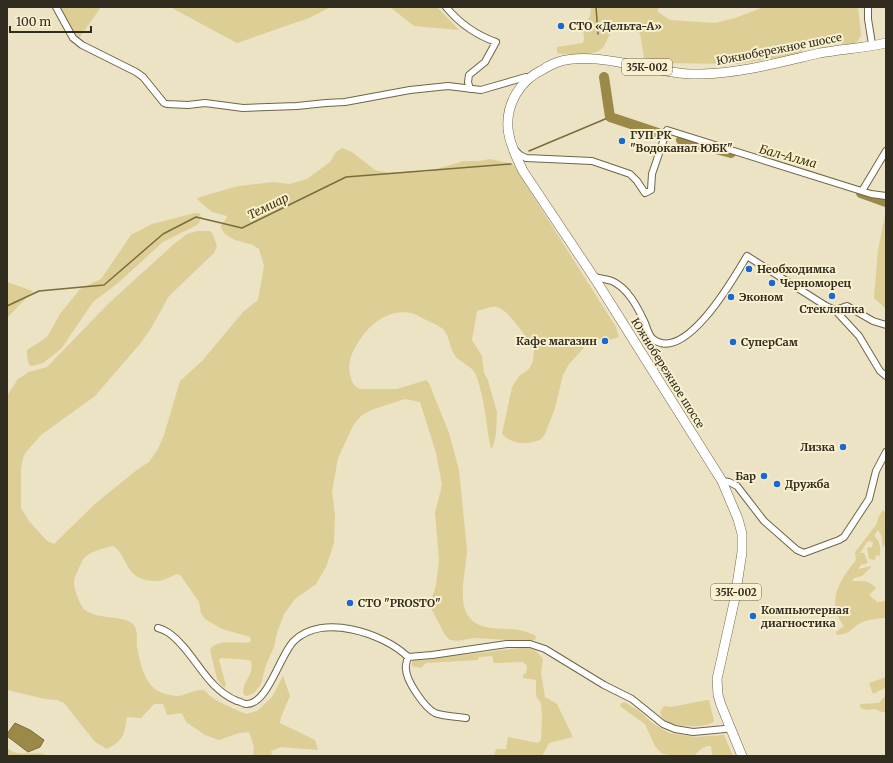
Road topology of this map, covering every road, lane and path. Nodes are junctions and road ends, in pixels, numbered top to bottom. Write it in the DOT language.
graph roads {
  1 [pos="56,7"];
  2 [pos="446,7"];
  3 [pos="868,7"];
  4 [pos="880,41"];
  5 [pos="851,48"];
  6 [pos="526,78"];
  7 [pos="470,89"];
  8 [pos="511,149"];
  9 [pos="886,151"];
  10 [pos="862,191"];
  11 [pos="886,196"];
  12 [pos="591,279"];
  13 [pos="836,310"];
  14 [pos="886,325"];
  15 [pos="886,376"];
  16 [pos="886,452"];
  17 [pos="720,482"];
  18 [pos="158,628"];
  19 [pos="408,657"];
  20 [pos="466,718"];
  21 [pos="726,731"];
  22 [pos="738,756"];
  23 [pos="742,756"];
  1 -- 7 [label="street"];
  2 -- 7 [label="street"];
  3 -- 4 [label="street"];
  4 -- 5 [label="highway, Южнобережное шоссе"];
  5 -- 6 [label="highway, Южнобережное шоссе / 35К-002"];
  5 -- 8 [label="highway, Южнобережное шоссе / 35К-002"];
  6 -- 7 [label="street"];
  6 -- 8 [label="highway, Южнобережное шоссе / 35К-002"];
  8 -- 10 [label="street"];
  8 -- 12 [label="highway, Южнобережное шоссе"];
  9 -- 10 [label="street"];
  10 -- 11 [label="street"];
  12 -- 13 [label="street"];
  12 -- 17 [label="highway, Южнобережное шоссе / 35К-002"];
  13 -- 14 [label="street"];
  13 -- 15 [label="street"];
  16 -- 17 [label="street"];
  17 -- 21 [label="highway, Южнобережное шоссе"];
  17 -- 23 [label="highway, Южнобережное шоссе / 35К-002"];
  18 -- 19 [label="street"];
  19 -- 20 [label="street"];
  19 -- 21 [label="street"];
  21 -- 22 [label="highway, Южнобережное шоссе"];
}
